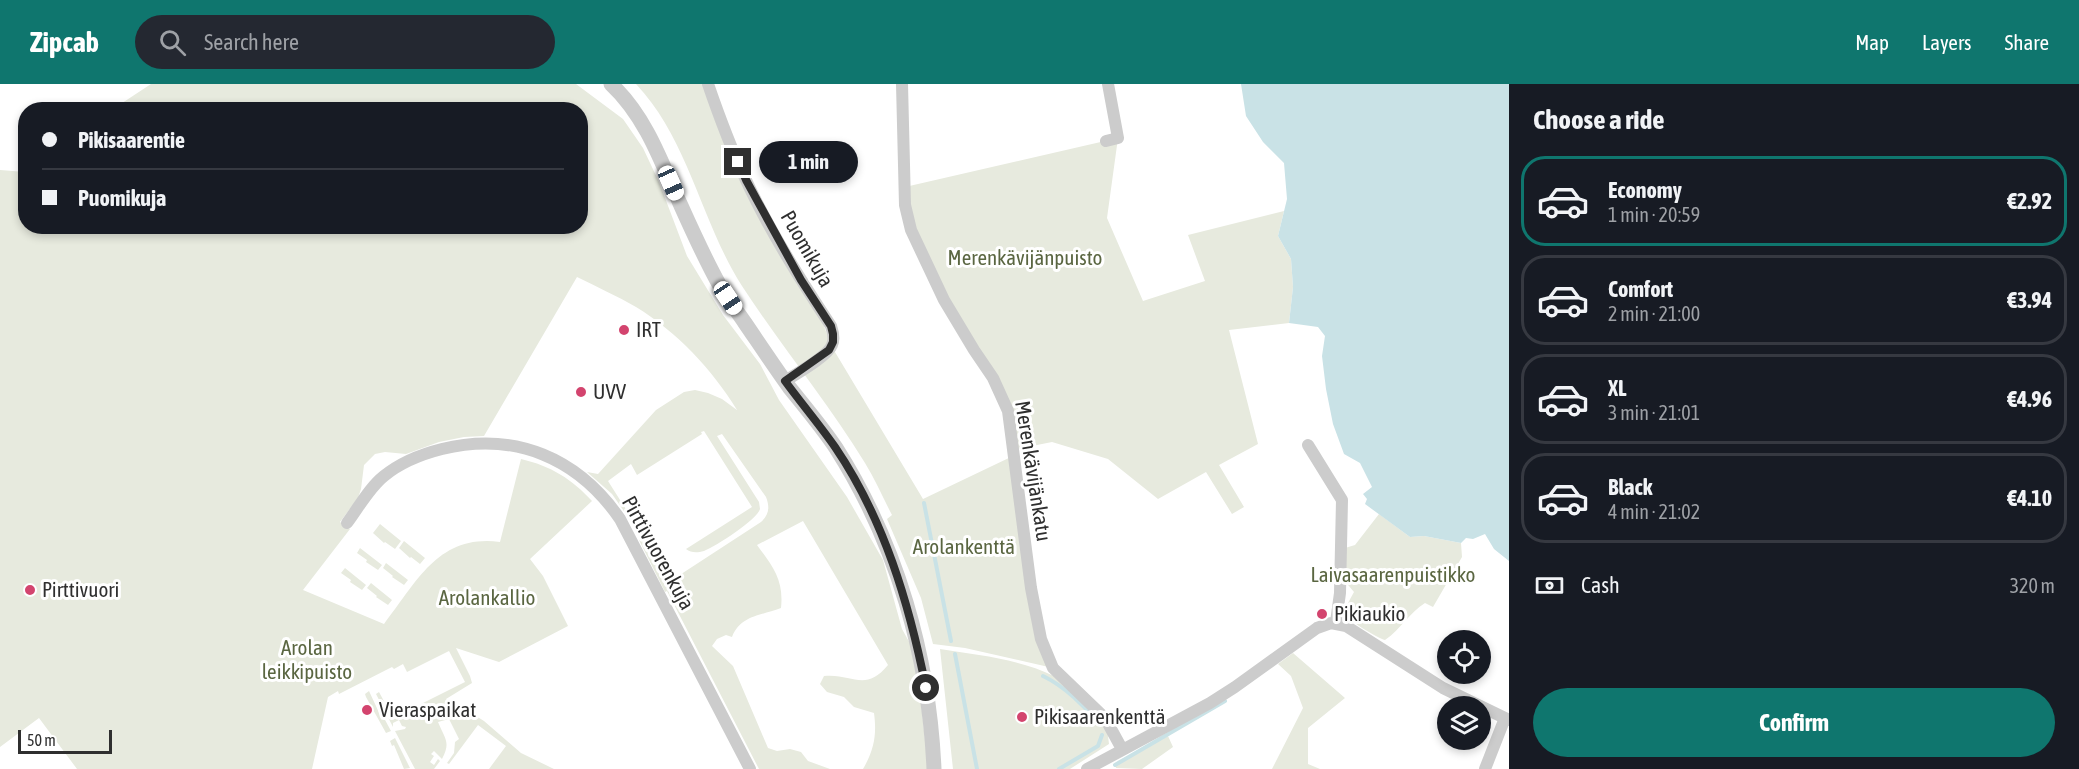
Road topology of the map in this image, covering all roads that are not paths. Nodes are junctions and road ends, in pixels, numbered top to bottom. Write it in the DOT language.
graph roads {
  1 [pos="610,84"];
  2 [pos="708,84"];
  3 [pos="902,84"];
  4 [pos="1108,84"];
  5 [pos="1112,139"];
  6 [pos="785,381"];
  7 [pos="1308,445"];
  8 [pos="347,523"];
  9 [pos="1336,622"];
  10 [pos="1507,719"];
  11 [pos="1122,749"];
  12 [pos="750,769"];
  13 [pos="934,769"];
  14 [pos="1087,769"];
  15 [pos="1485,769"];
  1 -- 6 [label="street"];
  2 -- 6 [label="street, Puomikuja"];
  3 -- 11 [label="street, Merenkävijänkatu"];
  4 -- 5 [label="street"];
  6 -- 13 [label="street"];
  7 -- 9 [label="street"];
  8 -- 12 [label="street, Pirttivuorenkuja"];
  9 -- 10 [label="street"];
  9 -- 11 [label="street"];
  10 -- 15 [label="street"];
  11 -- 14 [label="street"];
}
